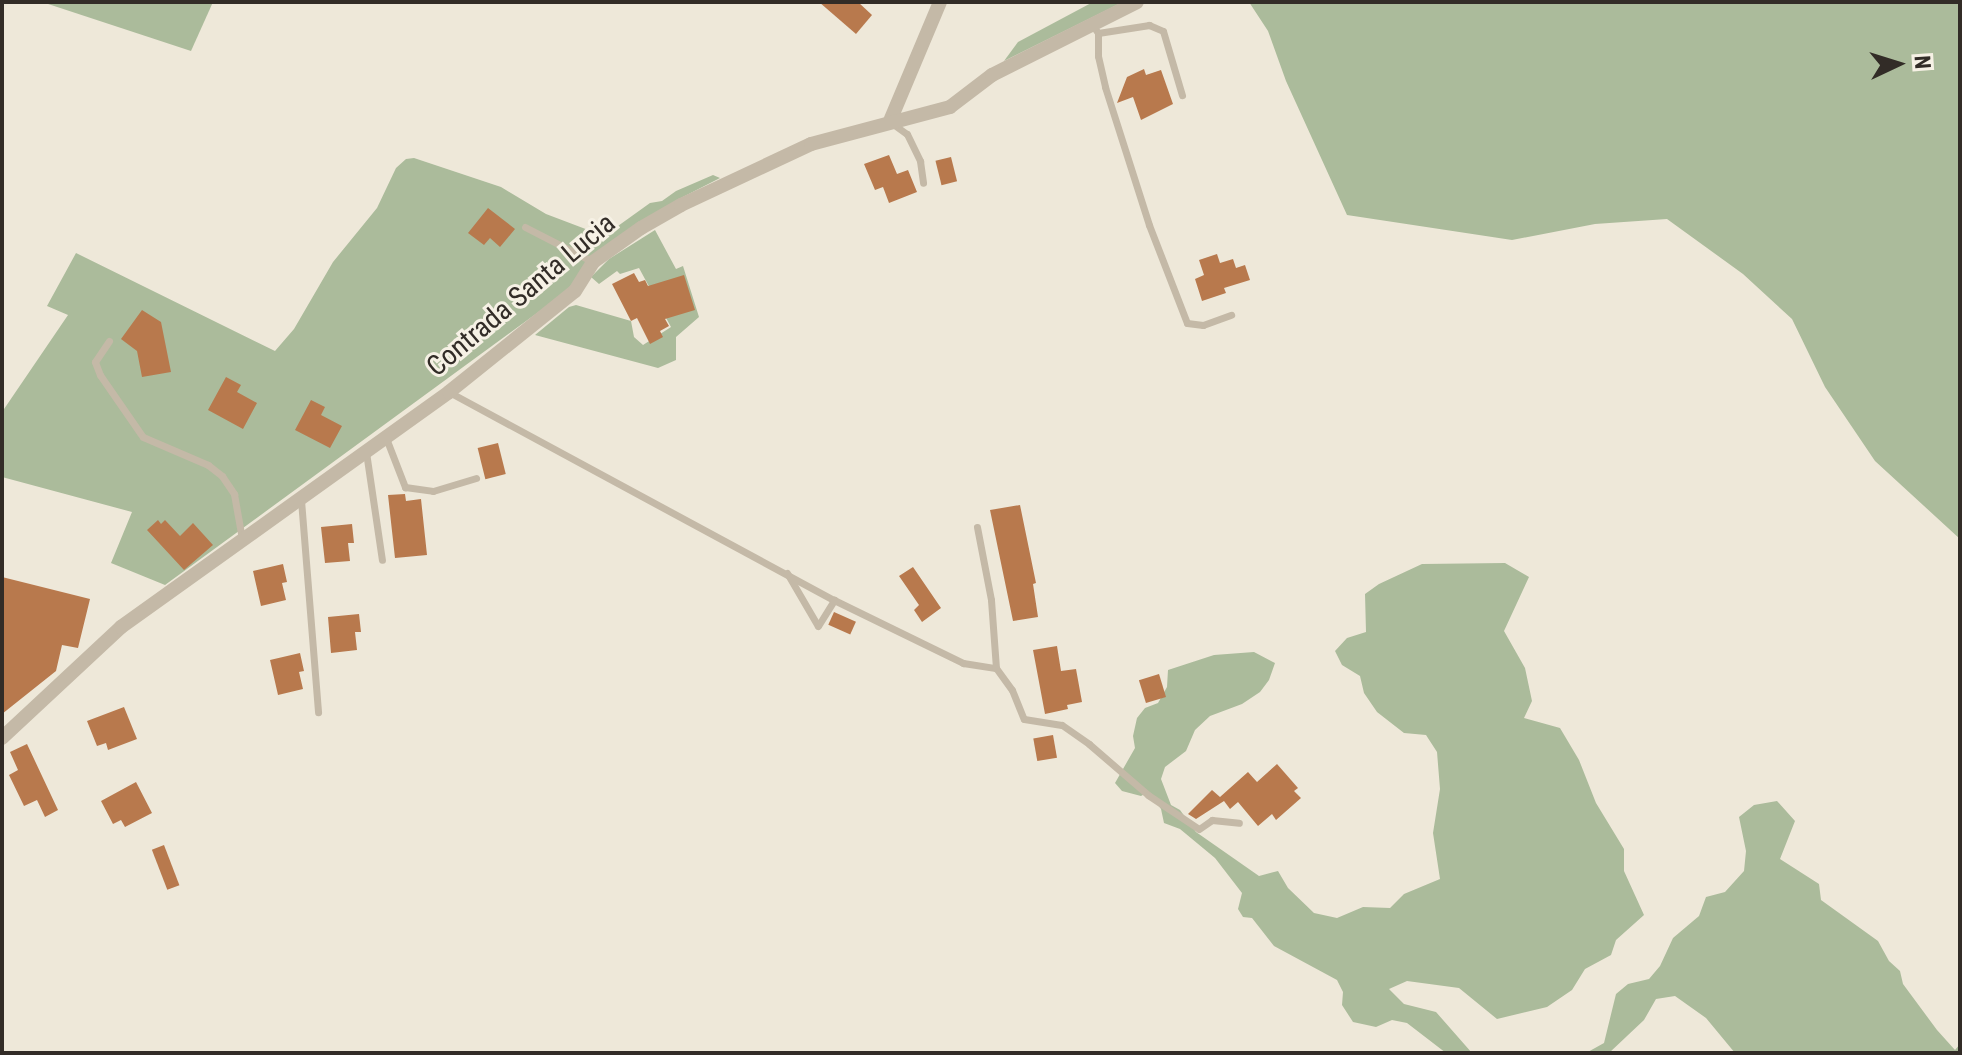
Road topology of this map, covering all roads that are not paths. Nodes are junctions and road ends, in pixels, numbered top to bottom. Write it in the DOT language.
graph roads {
  1 [pos="940,2"];
  2 [pos="1137,2"];
  3 [pos="1095,29"];
  4 [pos="1182,95"];
  5 [pos="890,121"];
  6 [pos="923,183"];
  7 [pos="525,227"];
  8 [pos="593,262"];
  9 [pos="1231,315"];
  10 [pos="109,341"];
  11 [pos="449,392"];
  12 [pos="385,436"];
  13 [pos="366,450"];
  14 [pos="476,478"];
  15 [pos="301,498"];
  16 [pos="977,527"];
  17 [pos="242,539"];
  18 [pos="382,560"];
  19 [pos="786,571"];
  20 [pos="834,600"];
  21 [pos="996,668"];
  22 [pos="318,712"];
  23 [pos="2,738"];
  24 [pos="1239,823"];
  1 -- 5 [label="street"];
  2 -- 3 [label="street, Contrada Santa Lucia"];
  3 -- 4 [label="lane"];
  3 -- 5 [label="street, Contrada Santa Lucia"];
  3 -- 9 [label="lane"];
  5 -- 6 [label="lane"];
  5 -- 8 [label="street, Contrada Santa Lucia"];
  7 -- 8 [label="lane"];
  8 -- 11 [label="street, Contrada Santa Lucia"];
  10 -- 17 [label="lane"];
  11 -- 12 [label="street, Contrada Santa Lucia"];
  11 -- 19 [label="lane"];
  12 -- 13 [label="street, Contrada Santa Lucia"];
  12 -- 14 [label="lane"];
  13 -- 15 [label="street, Contrada Santa Lucia"];
  13 -- 18 [label="lane"];
  15 -- 17 [label="street, Contrada Santa Lucia"];
  15 -- 22 [label="lane"];
  16 -- 21 [label="lane"];
  17 -- 23 [label="street, Contrada Santa Lucia"];
  19 -- 20 [label="lane"];
  19 -- 20 [label="lane"];
  20 -- 21 [label="lane"];
  21 -- 24 [label="lane"];
}
